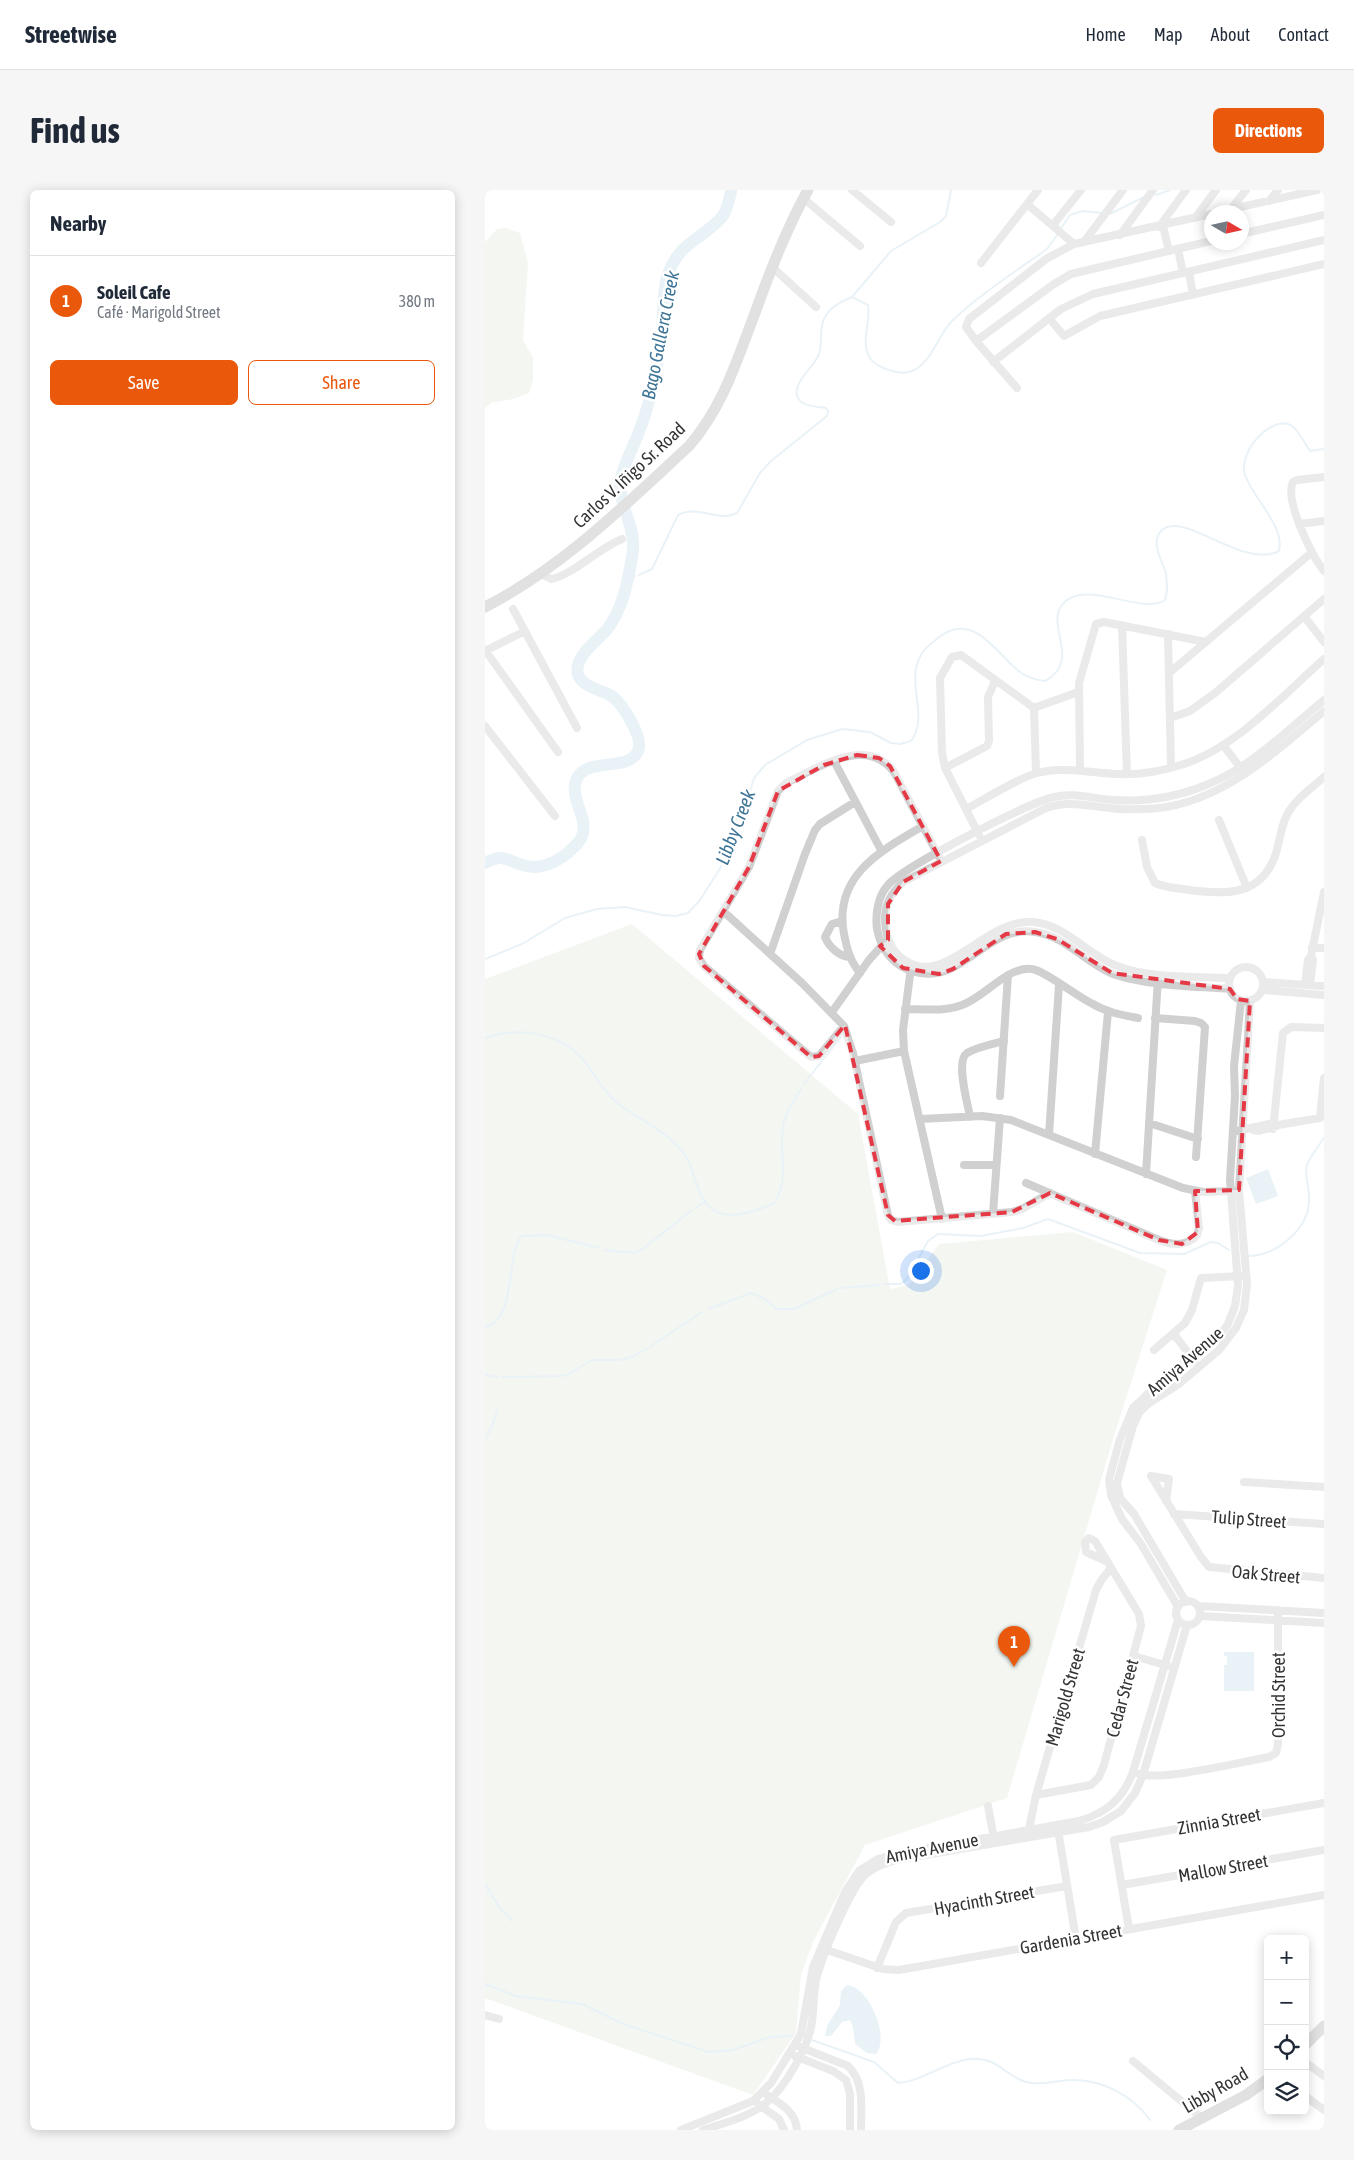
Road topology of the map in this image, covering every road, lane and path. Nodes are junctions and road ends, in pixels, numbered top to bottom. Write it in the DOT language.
graph roads {
  1 [pos="852,190"];
  2 [pos="1038,190"];
  3 [pos="1081,190"];
  4 [pos="1123,190"];
  5 [pos="1153,190"];
  6 [pos="1186,190"];
  7 [pos="1215,190"];
  8 [pos="1246,190"];
  9 [pos="1278,190"];
  10 [pos="1317,190"];
  11 [pos="1308,191"];
  12 [pos="806,194"];
  13 [pos="1269,201"];
  14 [pos="1027,204"];
  15 [pos="1234,205"];
  16 [pos="1249,205"];
  17 [pos="1324,215"];
  18 [pos="1204,216"];
  19 [pos="1195,218"];
  20 [pos="891,222"];
  21 [pos="1161,226"];
  22 [pos="1057,229"];
  23 [pos="1249,232"];
  24 [pos="1120,235"];
  25 [pos="1324,240"];
  26 [pos="1084,242"];
  27 [pos="1204,243"];
  28 [pos="1074,244"];
  29 [pos="860,246"];
  30 [pos="1179,249"];
  31 [pos="1169,251"];
  32 [pos="981,263"];
  33 [pos="1324,264"];
  34 [pos="772,267"];
  35 [pos="1186,272"];
  36 [pos="1193,295"];
  37 [pos="816,307"];
  38 [pos="1049,318"];
  39 [pos="976,341"];
  40 [pos="993,362"];
  41 [pos="1017,388"];
  42 [pos="1324,477"];
  43 [pos="1324,521"];
  44 [pos="1299,524"];
  45 [pos="621,540"];
  46 [pos="1311,553"];
  47 [pos="1324,571"];
  48 [pos="541,574"];
  49 [pos="1324,599"];
  50 [pos="485,607"];
  51 [pos="513,609"];
  52 [pos="1304,616"];
  53 [pos="1122,625"];
  54 [pos="525,631"];
  55 [pos="1168,634"];
  56 [pos="1206,642"];
  57 [pos="1324,642"];
  58 [pos="485,651"];
  59 [pos="1324,659"];
  60 [pos="1169,673"];
  61 [pos="995,681"];
  62 [pos="1079,692"];
  63 [pos="1324,700"];
  64 [pos="1034,708"];
  65 [pos="1324,711"];
  66 [pos="1170,718"];
  67 [pos="485,726"];
  68 [pos="577,728"];
  69 [pos="1223,745"];
  70 [pos="558,752"];
  71 [pos="834,761"];
  72 [pos="945,768"];
  73 [pos="1171,768"];
  74 [pos="1080,770"];
  75 [pos="1242,771"];
  76 [pos="1036,773"];
  77 [pos="1127,774"];
  78 [pos="1324,777"];
  79 [pos="855,802"];
  80 [pos="966,809"];
  81 [pos="555,816"];
  82 [pos="1219,820"];
  83 [pos="923,826"];
  84 [pos="977,832"];
  85 [pos="1142,840"];
  86 [pos="981,841"];
  87 [pos="881,850"];
  88 [pos="939,857"];
  89 [pos="1247,888"];
  90 [pos="1324,892"];
  91 [pos="723,911"];
  92 [pos="842,921"];
  93 [pos="885,943"];
  94 [pos="1324,948"];
  95 [pos="1312,952"];
  96 [pos="770,954"];
  97 [pos="849,956"];
  98 [pos="911,967"];
  99 [pos="860,972"];
  100 [pos="1008,975"];
  101 [pos="1158,978"];
  102 [pos="1230,978"];
  103 [pos="1263,982"];
  104 [pos="1059,985"];
  105 [pos="1308,985"];
  106 [pos="1324,986"];
  107 [pos="1230,989"];
  108 [pos="1263,990"];
  109 [pos="1324,995"];
  110 [pos="1241,1001"];
  111 [pos="1250,1001"];
  112 [pos="905,1009"];
  113 [pos="833,1012"];
  114 [pos="1108,1012"];
  115 [pos="1138,1018"];
  116 [pos="1155,1018"];
  117 [pos="844,1026"];
  118 [pos="1324,1028"];
  119 [pos="1004,1041"];
  120 [pos="905,1052"];
  121 [pos="855,1060"];
  122 [pos="1324,1078"];
  123 [pos="1000,1096"];
  124 [pos="970,1117"];
  125 [pos="1000,1118"];
  126 [pos="920,1119"];
  127 [pos="1149,1123"];
  128 [pos="1275,1126"];
  129 [pos="1237,1131"];
  130 [pos="1049,1135"];
  131 [pos="1198,1139"];
  132 [pos="1095,1154"];
  133 [pos="1196,1157"];
  134 [pos="964,1165"];
  135 [pos="996,1166"];
  136 [pos="1146,1174"];
  137 [pos="1026,1183"];
  138 [pos="1239,1190"];
  139 [pos="1195,1191"];
  140 [pos="1230,1191"];
  141 [pos="1050,1193"];
  142 [pos="993,1213"];
  143 [pos="942,1219"];
  144 [pos="1237,1276"];
  145 [pos="1247,1276"];
  146 [pos="1173,1334"];
  147 [pos="1154,1350"];
  148 [pos="1192,1358"];
  149 [pos="1198,1366"];
  150 [pos="1146,1401"];
  151 [pos="1244,1482"];
  152 [pos="1324,1487"];
  153 [pos="1113,1488"];
  154 [pos="1166,1501"];
  155 [pos="1174,1514"];
  156 [pos="1324,1524"];
  157 [pos="1142,1538"];
  158 [pos="1106,1561"];
  159 [pos="1111,1568"];
  160 [pos="1324,1578"];
  161 [pos="1185,1602"];
  162 [pos="1198,1606"];
  163 [pos="1178,1607"];
  164 [pos="1278,1610"];
  165 [pos="1324,1613"];
  166 [pos="1199,1616"];
  167 [pos="1178,1620"];
  168 [pos="1278,1620"];
  169 [pos="1324,1623"];
  170 [pos="1187,1625"];
  171 [pos="1134,1656"];
  172 [pos="1165,1665"];
  173 [pos="1175,1668"];
  174 [pos="1133,1772"];
  175 [pos="1143,1775"];
  176 [pos="1036,1795"];
  177 [pos="1324,1802"];
  178 [pos="988,1806"];
  179 [pos="1058,1829"];
  180 [pos="1028,1834"];
  181 [pos="994,1840"];
  182 [pos="1324,1850"];
  183 [pos="1122,1885"];
  184 [pos="1067,1886"];
  185 [pos="1324,1895"];
  186 [pos="1129,1929"];
  187 [pos="1076,1938"];
  188 [pos="824,1949"];
  189 [pos="877,1968"];
  190 [pos="485,2015"];
  191 [pos="499,2019"];
  192 [pos="1324,2026"];
  193 [pos="1309,2041"];
  194 [pos="800,2047"];
  195 [pos="791,2054"];
  196 [pos="799,2057"];
  197 [pos="1133,2061"];
  198 [pos="1309,2065"];
  199 [pos="857,2076"];
  200 [pos="1324,2076"];
  201 [pos="846,2080"];
  202 [pos="1264,2082"];
  203 [pos="763,2093"];
  204 [pos="771,2098"];
  205 [pos="1309,2099"];
  206 [pos="753,2101"];
  207 [pos="761,2106"];
  208 [pos="1324,2110"];
  209 [pos="729,2111"];
  210 [pos="717,2115"];
  211 [pos="795,2118"];
  212 [pos="1203,2119"];
  213 [pos="729,2120"];
  214 [pos="783,2126"];
  215 [pos="717,2128"];
  216 [pos="681,2130"];
  217 [pos="703,2130"];
  218 [pos="730,2130"];
  219 [pos="797,2130"];
  220 [pos="850,2130"];
  221 [pos="861,2130"];
  222 [pos="1179,2130"];
  1 -- 20 [label="street"];
  2 -- 14 [label="street"];
  3 -- 22 [label="street"];
  4 -- 26 [label="street"];
  5 -- 24 [label="street"];
  6 -- 21 [label="street"];
  7 -- 19 [label="street"];
  8 -- 15 [label="street"];
  9 -- 13 [label="street"];
  10 -- 11 [label="street"];
  11 -- 13 [label="street"];
  12 -- 29 [label="street"];
  12 -- 34 [label="main road, Carlos V. Iñigo Sr. Road"];
  13 -- 16 [label="street"];
  14 -- 22 [label="street"];
  14 -- 32 [label="street"];
  17 -- 23 [label="street"];
  18 -- 19 [label="street"];
  19 -- 21 [label="street"];
  21 -- 24 [label="street"];
  21 -- 31 [label="street"];
  22 -- 28 [label="street"];
  24 -- 26 [label="street"];
  25 -- 35 [label="street"];
  26 -- 28 [label="street"];
  27 -- 30 [label="street"];
  28 -- 39 [label="street"];
  30 -- 31 [label="street"];
  30 -- 35 [label="street"];
  31 -- 39 [label="street"];
  33 -- 36 [label="street"];
  34 -- 37 [label="street"];
  34 -- 48 [label="main road, Carlos V. Iñigo Sr. Road"];
  35 -- 36 [label="street"];
  35 -- 38 [label="street"];
  36 -- 38 [label="street"];
  38 -- 40 [label="street"];
  39 -- 40 [label="street"];
  40 -- 41 [label="street"];
  42 -- 44 [label="street"];
  43 -- 44 [label="street"];
  44 -- 46 [label="street"];
  45 -- 48 [label="street"];
  46 -- 47 [label="street"];
  46 -- 56 [label="street"];
  48 -- 50 [label="main road, Carlos V. Iñigo Sr. Road"];
  49 -- 52 [label="street"];
  51 -- 54 [label="street"];
  52 -- 57 [label="street"];
  52 -- 66 [label="street"];
  53 -- 55 [label="street"];
  53 -- 62 [label="street"];
  53 -- 77 [label="street"];
  54 -- 58 [label="street"];
  54 -- 68 [label="street"];
  55 -- 56 [label="street"];
  55 -- 60 [label="street"];
  56 -- 60 [label="street"];
  58 -- 70 [label="street"];
  59 -- 69 [label="street"];
  60 -- 66 [label="street"];
  61 -- 64 [label="street"];
  61 -- 72 [label="street"];
  61 -- 72 [label="street"];
  62 -- 64 [label="street"];
  62 -- 74 [label="street"];
  63 -- 75 [label="street"];
  64 -- 76 [label="street"];
  65 -- 75 [label="street"];
  66 -- 73 [label="street"];
  67 -- 81 [label="street"];
  69 -- 73 [label="street"];
  69 -- 75 [label="street"];
  71 -- 79 [label="street"];
  71 -- 83 [label="street"];
  71 -- 91 [label="street"];
  72 -- 80 [label="street"];
  73 -- 77 [label="street"];
  74 -- 76 [label="street"];
  74 -- 77 [label="street"];
  75 -- 84 [label="street"];
  75 -- 86 [label="street"];
  76 -- 80 [label="street"];
  78 -- 89 [label="street"];
  79 -- 87 [label="street"];
  79 -- 96 [label="street"];
  80 -- 84 [label="street"];
  82 -- 89 [label="street"];
  83 -- 87 [label="street"];
  83 -- 88 [label="street"];
  84 -- 86 [label="street"];
  84 -- 88 [label="street"];
  85 -- 89 [label="street"];
  86 -- 88 [label="street"];
  87 -- 92 [label="street"];
  88 -- 93 [label="street"];
  90 -- 95 [label="street"];
  91 -- 96 [label="street"];
  91 -- 117 [label="street"];
  92 -- 97 [label="street"];
  92 -- 97 [label="street"];
  93 -- 98 [label="street"];
  93 -- 99 [label="street"];
  94 -- 95 [label="street"];
  95 -- 105 [label="street"];
  96 -- 113 [label="street"];
  97 -- 99 [label="street"];
  98 -- 101 [label="street"];
  98 -- 112 [label="street"];
  99 -- 113 [label="street"];
  100 -- 104 [label="street"];
  100 -- 112 [label="street"];
  100 -- 119 [label="street"];
  101 -- 102 [label="street"];
  101 -- 107 [label="street"];
  101 -- 116 [label="street"];
  102 -- 103 [label="street"];
  102 -- 107 [label="street"];
  103 -- 105 [label="street"];
  103 -- 108 [label="street"];
  104 -- 114 [label="street"];
  104 -- 130 [label="street"];
  105 -- 106 [label="street"];
  107 -- 110 [label="street"];
  108 -- 109 [label="street"];
  108 -- 111 [label="street"];
  110 -- 111 [label="street"];
  110 -- 129 [label="street, Amiya Avenue"];
  111 -- 129 [label="street, Amiya Avenue"];
  112 -- 120 [label="street"];
  113 -- 117 [label="street"];
  114 -- 115 [label="street"];
  114 -- 132 [label="street"];
  116 -- 127 [label="street"];
  116 -- 131 [label="street"];
  117 -- 121 [label="street"];
  118 -- 128 [label="street"];
  119 -- 123 [label="street"];
  119 -- 124 [label="street"];
  120 -- 121 [label="street"];
  120 -- 126 [label="street"];
  121 -- 143 [label="street"];
  122 -- 128 [label="street"];
  124 -- 125 [label="street"];
  124 -- 126 [label="street"];
  125 -- 130 [label="street"];
  125 -- 135 [label="street"];
  126 -- 143 [label="street"];
  127 -- 131 [label="street"];
  127 -- 136 [label="street"];
  128 -- 129 [label="street"];
  129 -- 138 [label="street, Amiya Avenue"];
  129 -- 140 [label="street, Amiya Avenue"];
  130 -- 132 [label="street"];
  131 -- 133 [label="street"];
  132 -- 136 [label="street"];
  134 -- 135 [label="street"];
  135 -- 142 [label="street"];
  136 -- 139 [label="street"];
  137 -- 141 [label="street"];
  138 -- 140 [label="street"];
  138 -- 145 [label="street, Amiya Avenue"];
  139 -- 140 [label="street"];
  139 -- 141 [label="street"];
  140 -- 144 [label="street, Amiya Avenue"];
  141 -- 142 [label="street"];
  142 -- 143 [label="street"];
  144 -- 145 [label="street"];
  144 -- 146 [label="street"];
  144 -- 148 [label="street, Amiya Avenue"];
  145 -- 149 [label="street, Amiya Avenue"];
  146 -- 147 [label="street"];
  146 -- 148 [label="street"];
  148 -- 149 [label="street"];
  148 -- 150 [label="street, Amiya Avenue"];
  149 -- 150 [label="street, Amiya Avenue"];
  150 -- 153 [label="street, Amiya Avenue"];
  151 -- 152 [label="street"];
  153 -- 157 [label="street, Amiya Avenue"];
  153 -- 157 [label="street, Amiya Avenue"];
  154 -- 155 [label="street"];
  155 -- 156 [label="street, Tulip Street"];
  155 -- 160 [label="street, Oak Street"];
  157 -- 161 [label="street, Amiya Avenue"];
  157 -- 163 [label="street, Amiya Avenue"];
  158 -- 159 [label="street, Cedar Street"];
  159 -- 171 [label="street, Cedar Street"];
  159 -- 176 [label="street, Marigold Street"];
  161 -- 162 [label="street"];
  161 -- 163 [label="street"];
  162 -- 164 [label="street"];
  162 -- 166 [label="street"];
  163 -- 167 [label="street"];
  164 -- 165 [label="street"];
  164 -- 168 [label="street, Orchid Street"];
  166 -- 168 [label="street"];
  166 -- 170 [label="street"];
  167 -- 170 [label="street"];
  167 -- 172 [label="street, Amiya Avenue"];
  168 -- 169 [label="street"];
  168 -- 175 [label="street, Orchid Street"];
  170 -- 173 [label="street, Amiya Avenue"];
  171 -- 172 [label="street"];
  171 -- 176 [label="street, Cedar Street"];
  172 -- 173 [label="street"];
  172 -- 174 [label="street, Amiya Avenue"];
  173 -- 175 [label="street, Amiya Avenue"];
  174 -- 175 [label="street, Orchid Street"];
  174 -- 179 [label="street, Amiya Avenue"];
  175 -- 179 [label="street, Amiya Avenue"];
  176 -- 180 [label="street, Marigold Street"];
  177 -- 183 [label="street, Zinnia Street"];
  178 -- 181 [label="street"];
  179 -- 180 [label="street, Amiya Avenue"];
  179 -- 184 [label="street"];
  180 -- 181 [label="street, Amiya Avenue"];
  181 -- 188 [label="street, Amiya Avenue"];
  182 -- 183 [label="street, Mallow Street"];
  183 -- 186 [label="street"];
  184 -- 187 [label="street"];
  184 -- 189 [label="street, Hyacinth Street"];
  185 -- 186 [label="street, Gardenia Street"];
  186 -- 187 [label="street, Gardenia Street"];
  187 -- 189 [label="street, Gardenia Street"];
  188 -- 189 [label="street, Gardenia Street"];
  188 -- 194 [label="street, Amiya Avenue"];
  190 -- 191 [label="street"];
  192 -- 193 [label="main road"];
  194 -- 195 [label="street, Amiya Avenue"];
  194 -- 196 [label="street, Amiya Avenue"];
  194 -- 199 [label="street"];
  195 -- 196 [label="street"];
  195 -- 203 [label="street, Amiya Avenue"];
  196 -- 201 [label="street"];
  196 -- 204 [label="street, Amiya Avenue"];
  197 -- 212 [label="street"];
  198 -- 200 [label="street"];
  199 -- 201 [label="street"];
  199 -- 221 [label="street"];
  201 -- 220 [label="street"];
  202 -- 212 [label="main road, Libby Road"];
  203 -- 204 [label="street"];
  203 -- 206 [label="street, Amiya Avenue"];
  204 -- 207 [label="street, Amiya Avenue"];
  204 -- 211 [label="street"];
  205 -- 208 [label="street"];
  206 -- 207 [label="street"];
  206 -- 209 [label="street, Amiya Avenue"];
  207 -- 213 [label="street, Amiya Avenue"];
  207 -- 214 [label="street"];
  209 -- 210 [label="street, Amiya Avenue"];
  209 -- 213 [label="street"];
  210 -- 215 [label="street"];
  210 -- 216 [label="street, Amiya Avenue"];
  211 -- 214 [label="street"];
  211 -- 219 [label="street"];
  212 -- 222 [label="main road, Libby Road"];
  213 -- 215 [label="street, Amiya Avenue"];
  213 -- 218 [label="street"];
  215 -- 217 [label="street, Amiya Avenue"];
}
